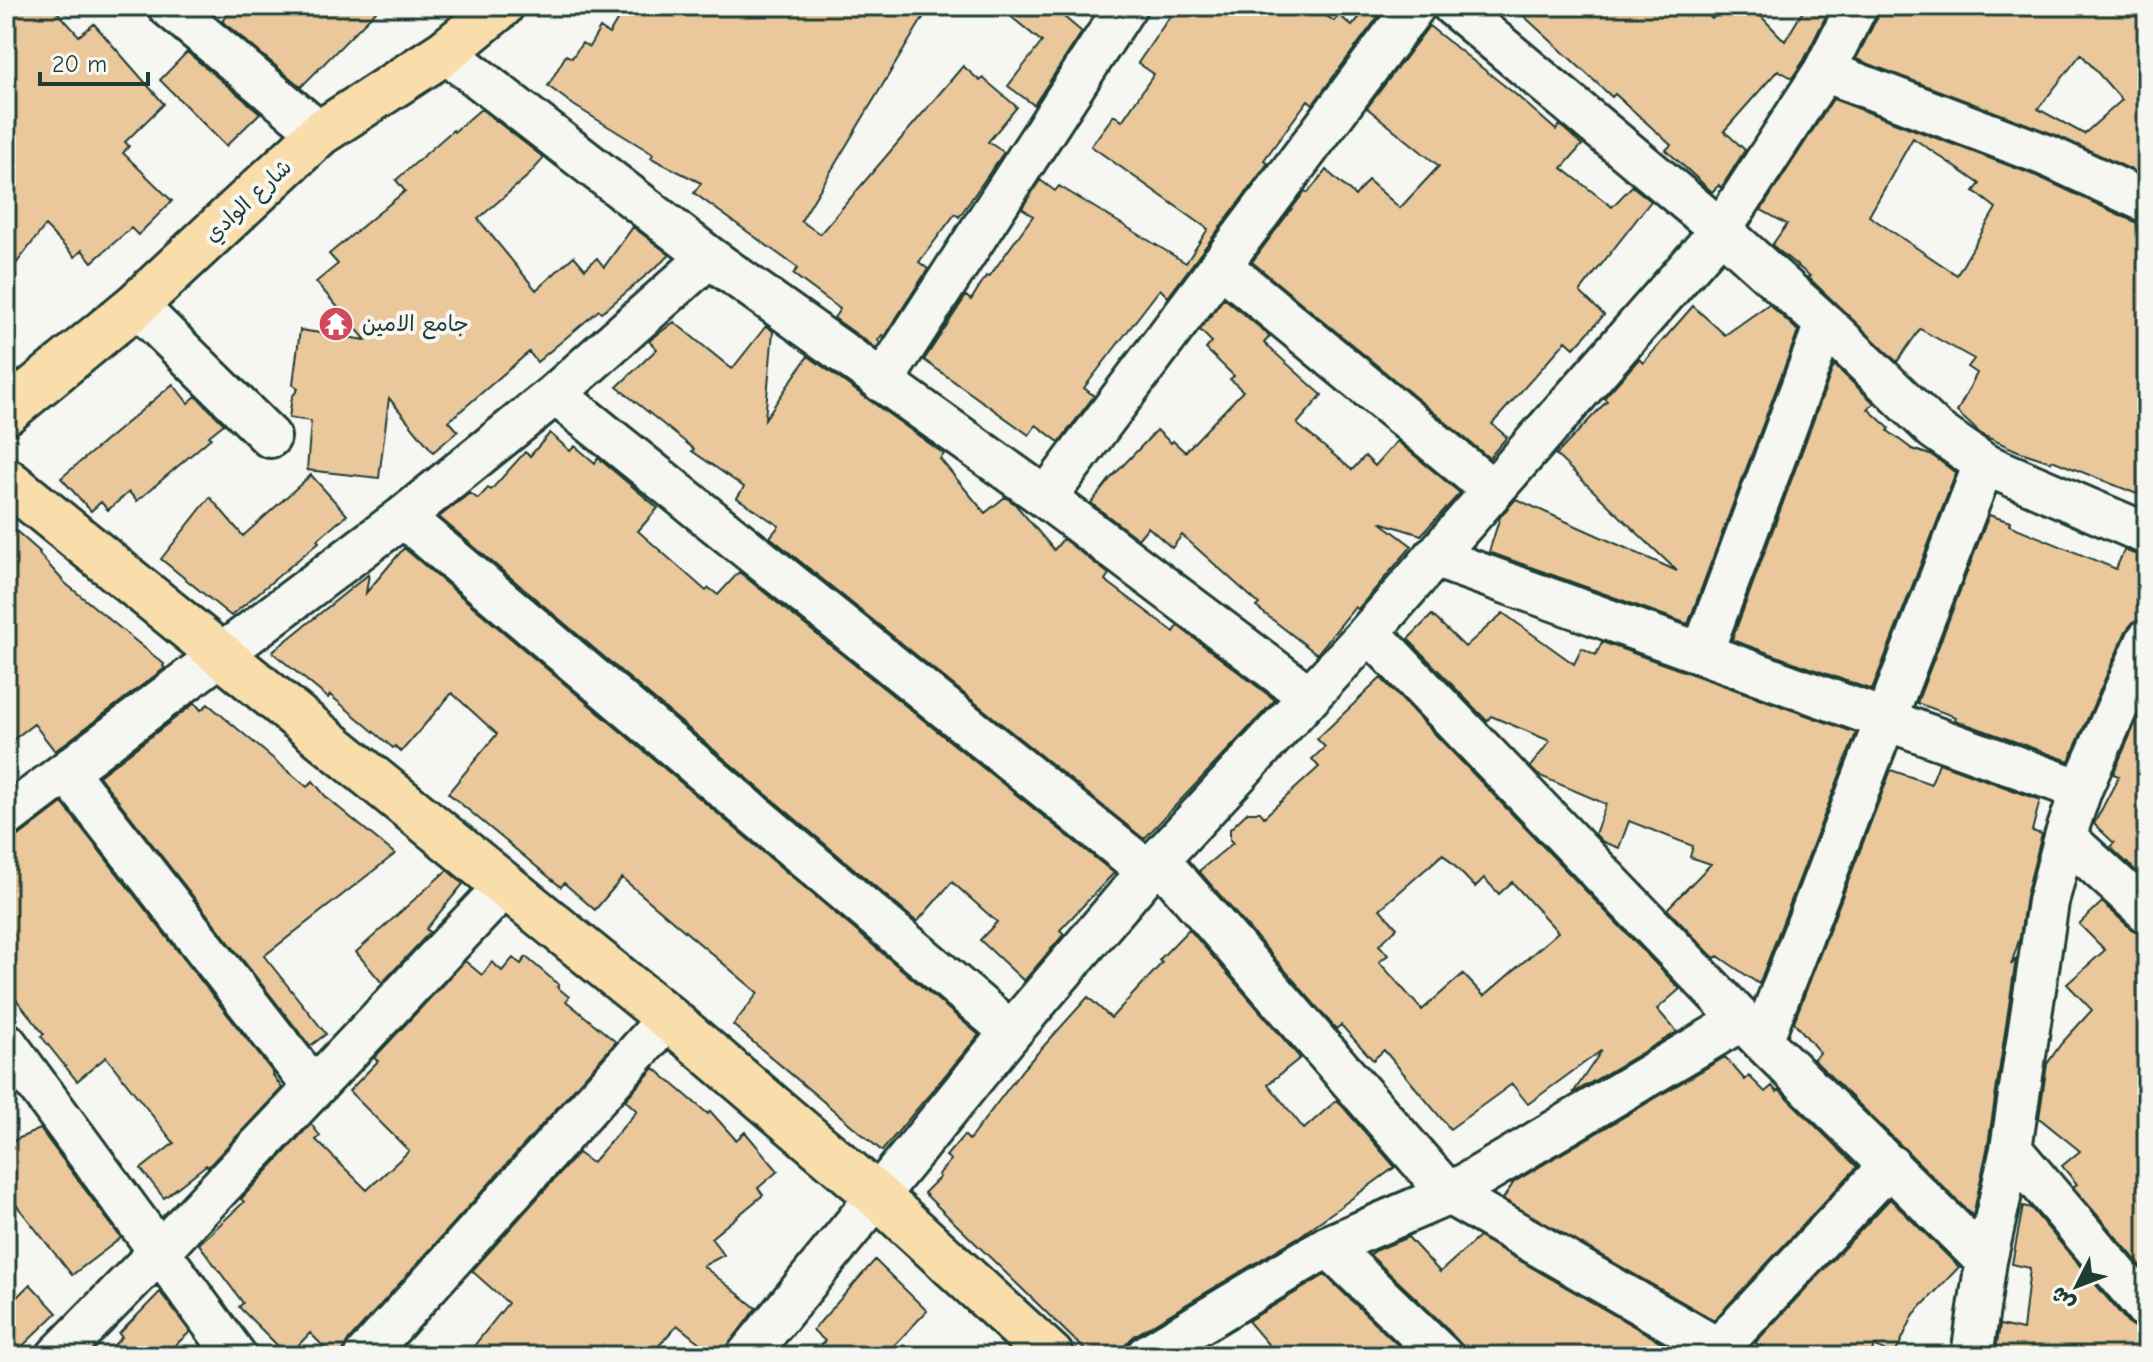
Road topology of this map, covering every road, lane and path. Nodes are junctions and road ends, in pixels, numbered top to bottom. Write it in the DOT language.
graph roads {
  1 [pos="168,6"];
  2 [pos="501,6"];
  3 [pos="1126,6"];
  4 [pos="1415,6"];
  5 [pos="1453,6"];
  6 [pos="1857,6"];
  7 [pos="445,52"];
  8 [pos="1824,71"];
  9 [pos="320,133"];
  10 [pos="2147,202"];
  11 [pos="1721,230"];
  12 [pos="709,257"];
  13 [pos="1220,265"];
  14 [pos="136,305"];
  15 [pos="1825,324"];
  16 [pos="882,382"];
  17 [pos="555,394"];
  18 [pos="6,412"];
  19 [pos="270,437"];
  20 [pos="1984,464"];
  21 [pos="6,480"];
  22 [pos="1492,490"];
  23 [pos="1046,498"];
  24 [pos="403,517"];
  25 [pos="2147,534"];
  26 [pos="1434,557"];
  27 [pos="1369,632"];
  28 [pos="2147,640"];
  29 [pos="1702,653"];
  30 [pos="222,654"];
  31 [pos="1310,697"];
  32 [pos="1886,719"];
  33 [pos="67,772"];
  34 [pos="2081,790"];
  35 [pos="6,817"];
  36 [pos="2065,837"];
  37 [pos="1154,865"];
  38 [pos="506,885"];
  39 [pos="2147,912"];
  40 [pos="668,1018"];
  41 [pos="1752,1031"];
  42 [pos="1011,1032"];
  43 [pos="11,1061"];
  44 [pos="314,1088"];
  45 [pos="2011,1149"];
  46 [pos="1890,1165"];
  47 [pos="1449,1194"];
  48 [pos="876,1195"];
  49 [pos="1328,1246"];
  50 [pos="158,1253"];
  51 [pos="1986,1261"];
  52 [pos="2147,1309"];
  53 [pos="1725,1352"];
  54 [pos="57,1356"];
  55 [pos="236,1356"];
  56 [pos="365,1356"];
  57 [pos="747,1356"];
  58 [pos="1051,1356"];
  59 [pos="1146,1356"];
  60 [pos="1442,1356"];
  61 [pos="1972,1356"];
  1 -- 9 [label="street"];
  2 -- 7 [label="main road, شارع الوادي"];
  3 -- 16 [label="street"];
  4 -- 13 [label="street"];
  5 -- 11 [label="street"];
  6 -- 8 [label="street"];
  7 -- 9 [label="main road, شارع الوادي"];
  7 -- 12 [label="street"];
  8 -- 10 [label="street"];
  8 -- 11 [label="street"];
  9 -- 14 [label="main road, شارع الوادي"];
  11 -- 15 [label="street"];
  11 -- 22 [label="street"];
  12 -- 16 [label="street"];
  12 -- 17 [label="street"];
  13 -- 22 [label="street"];
  13 -- 23 [label="street"];
  14 -- 18 [label="main road, شارع الوادي"];
  14 -- 19 [label="street"];
  15 -- 20 [label="street"];
  15 -- 29 [label="street"];
  16 -- 23 [label="street"];
  17 -- 24 [label="street"];
  17 -- 37 [label="street"];
  20 -- 25 [label="street"];
  20 -- 32 [label="street"];
  21 -- 30 [label="main road"];
  22 -- 26 [label="street"];
  23 -- 31 [label="street"];
  24 -- 30 [label="street"];
  24 -- 42 [label="street"];
  26 -- 27 [label="street"];
  26 -- 29 [label="street"];
  27 -- 31 [label="street"];
  27 -- 41 [label="street"];
  28 -- 34 [label="street"];
  29 -- 32 [label="street"];
  30 -- 33 [label="street"];
  30 -- 38 [label="main road"];
  31 -- 37 [label="street"];
  32 -- 34 [label="street"];
  32 -- 41 [label="street"];
  33 -- 35 [label="street"];
  33 -- 44 [label="street"];
  34 -- 36 [label="street"];
  36 -- 39 [label="street"];
  36 -- 45 [label="street"];
  37 -- 42 [label="street"];
  37 -- 47 [label="street"];
  38 -- 40 [label="main road"];
  38 -- 44 [label="street"];
  40 -- 48 [label="main road"];
  40 -- 56 [label="street"];
  41 -- 46 [label="street"];
  41 -- 47 [label="street"];
  42 -- 48 [label="street"];
  43 -- 50 [label="street"];
  44 -- 50 [label="street"];
  45 -- 51 [label="street"];
  45 -- 52 [label="street"];
  46 -- 51 [label="street"];
  46 -- 53 [label="street"];
  47 -- 49 [label="street"];
  47 -- 53 [label="street"];
  48 -- 57 [label="street"];
  48 -- 58 [label="main road"];
  49 -- 59 [label="street"];
  49 -- 60 [label="street"];
  50 -- 54 [label="street"];
  50 -- 55 [label="street"];
  51 -- 61 [label="street"];
}
